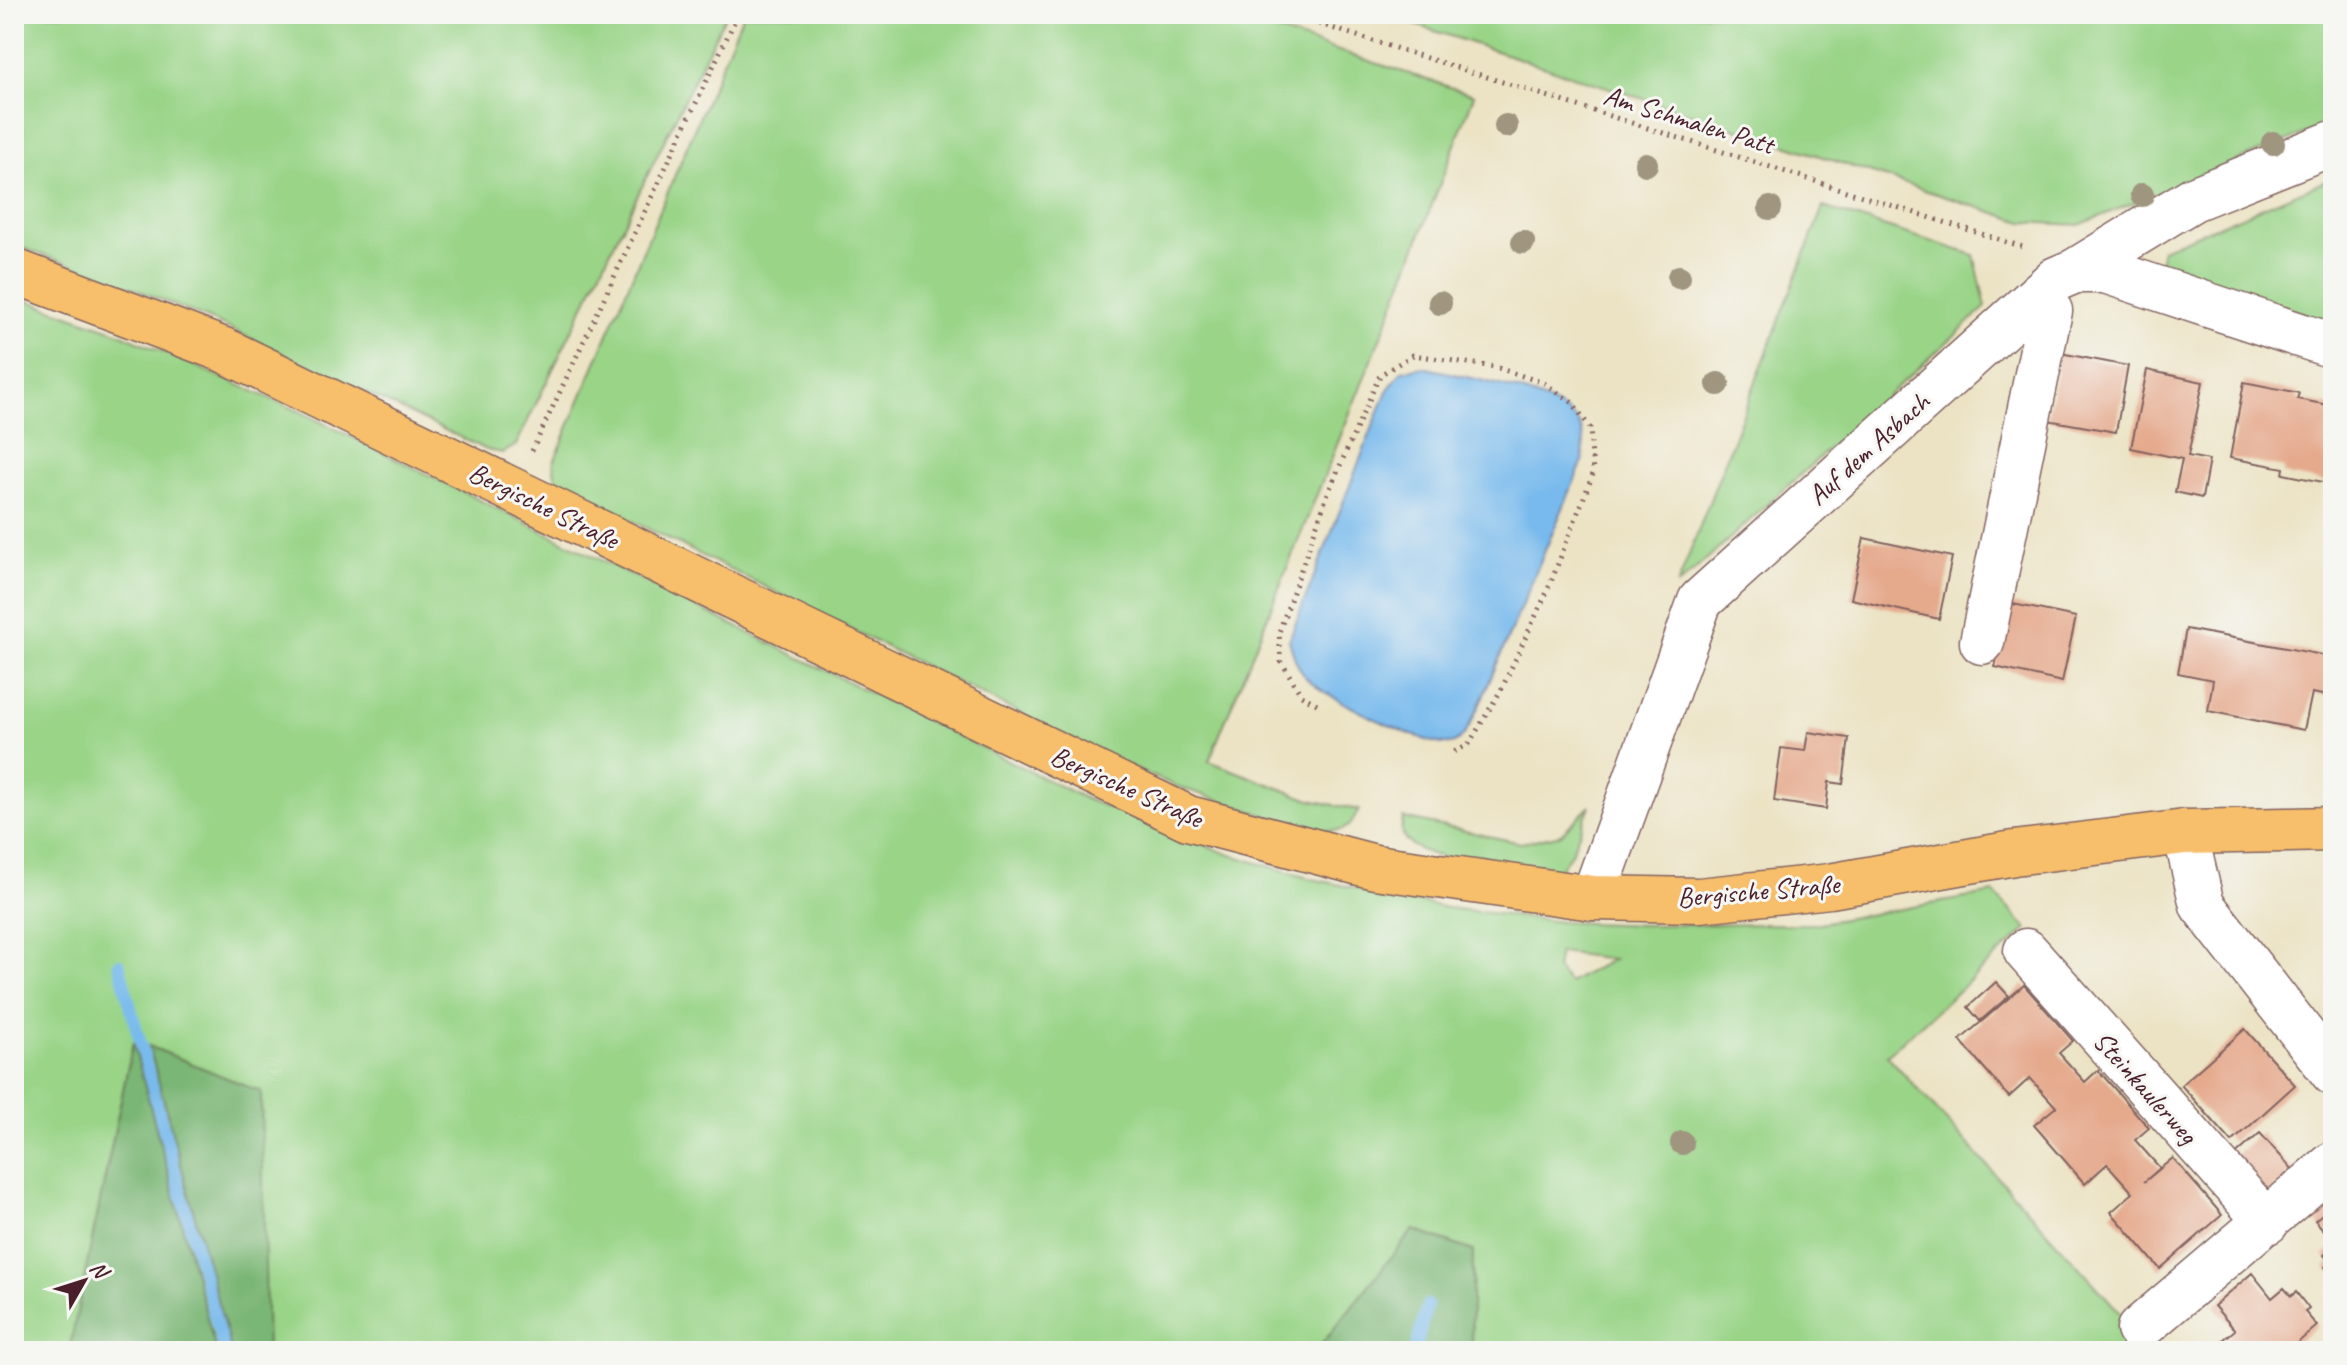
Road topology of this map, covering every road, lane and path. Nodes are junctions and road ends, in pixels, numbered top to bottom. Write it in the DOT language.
graph roads {
  1 [pos="738,14"];
  2 [pos="1288,14"];
  3 [pos="2333,143"];
  4 [pos="14,271"];
  5 [pos="2075,271"];
  6 [pos="2039,294"];
  7 [pos="2333,346"];
  8 [pos="513,489"];
  9 [pos="1982,642"];
  10 [pos="1317,704"];
  11 [pos="1450,754"];
  12 [pos="2333,829"];
  13 [pos="2185,832"];
  14 [pos="1593,898"];
  15 [pos="2026,951"];
  16 [pos="2333,1073"];
  17 [pos="2333,1164"];
  18 [pos="2267,1222"];
  19 [pos="2139,1329"];
  1 -- 8 [label="path"];
  2 -- 5 [label="path, Am Schmalen Patt"];
  3 -- 5 [label="street, Auf dem Asbach"];
  4 -- 8 [label="main road, Bergische Straße"];
  5 -- 6 [label="street, Auf dem Asbach"];
  5 -- 7 [label="street"];
  6 -- 9 [label="street"];
  6 -- 14 [label="street, Auf dem Asbach"];
  8 -- 14 [label="main road, Bergische Straße"];
  10 -- 11 [label="path"];
  12 -- 13 [label="main road, Bergische Straße"];
  13 -- 14 [label="main road, Bergische Straße"];
  13 -- 16 [label="street"];
  15 -- 18 [label="street, Steinkaulerweg"];
  17 -- 18 [label="street"];
  18 -- 19 [label="street"];
}
